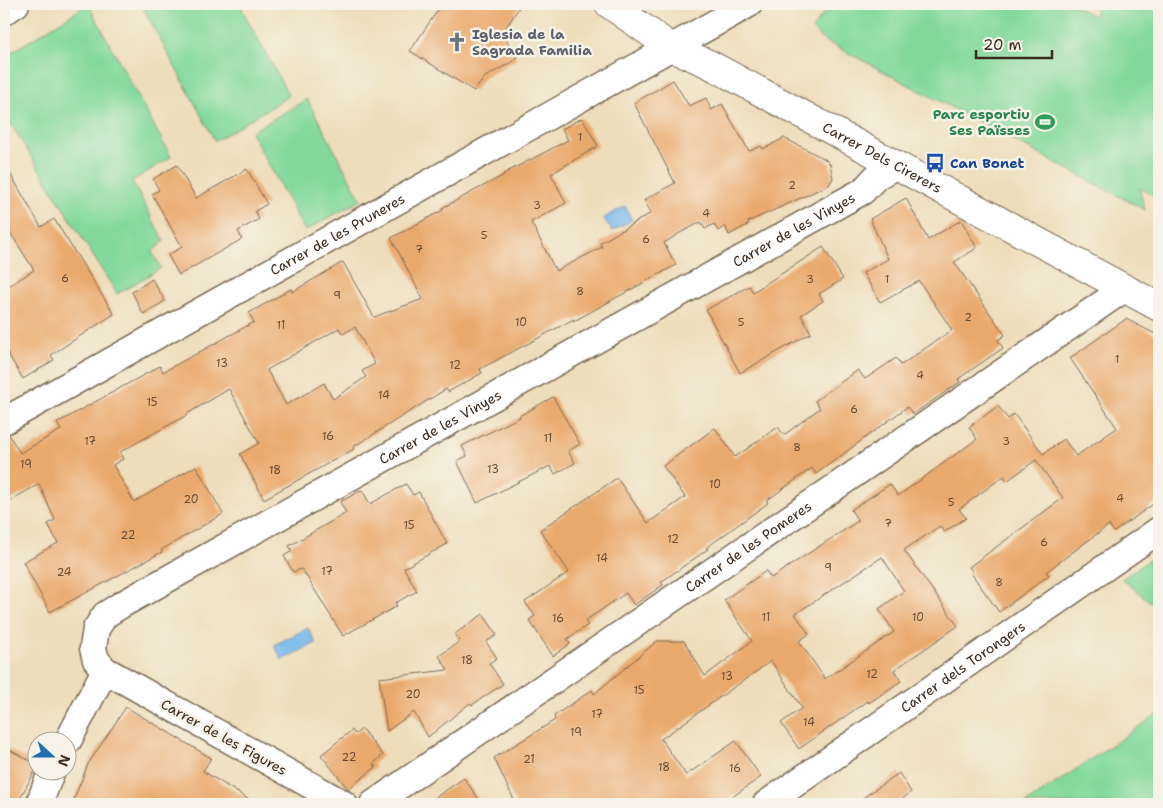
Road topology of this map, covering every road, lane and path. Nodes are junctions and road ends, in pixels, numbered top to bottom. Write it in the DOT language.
graph roads {
  1 [pos="16,4"];
  2 [pos="609,4"];
  3 [pos="749,4"];
  4 [pos="4,12"];
  5 [pos="672,48"];
  6 [pos="896,166"];
  7 [pos="1124,289"];
  8 [pos="1159,308"];
  9 [pos="4,421"];
  10 [pos="1159,530"];
  11 [pos="104,670"];
  12 [pos="74,730"];
  13 [pos="48,780"];
  14 [pos="38,804"];
  15 [pos="344,804"];
  16 [pos="373,804"];
  17 [pos="766,804"];
  1 -- 4 [label="street"];
  2 -- 5 [label="street, Carrer Dels Cirerers"];
  3 -- 5 [label="street, Carrer de les Pruneres"];
  5 -- 6 [label="street, Carrer Dels Cirerers"];
  5 -- 9 [label="street, Carrer de les Pruneres"];
  6 -- 7 [label="street, Carrer Dels Cirerers"];
  6 -- 11 [label="street, Carrer de les Vinyes"];
  7 -- 8 [label="street, Carrer Dels Cirerers"];
  7 -- 16 [label="street, Carrer de les Pomeres"];
  10 -- 17 [label="street, Carrer dels Torongers"];
  11 -- 12 [label="street"];
  11 -- 15 [label="street, Carrer de les Figures"];
  13 -- 14 [label="street"];
}
